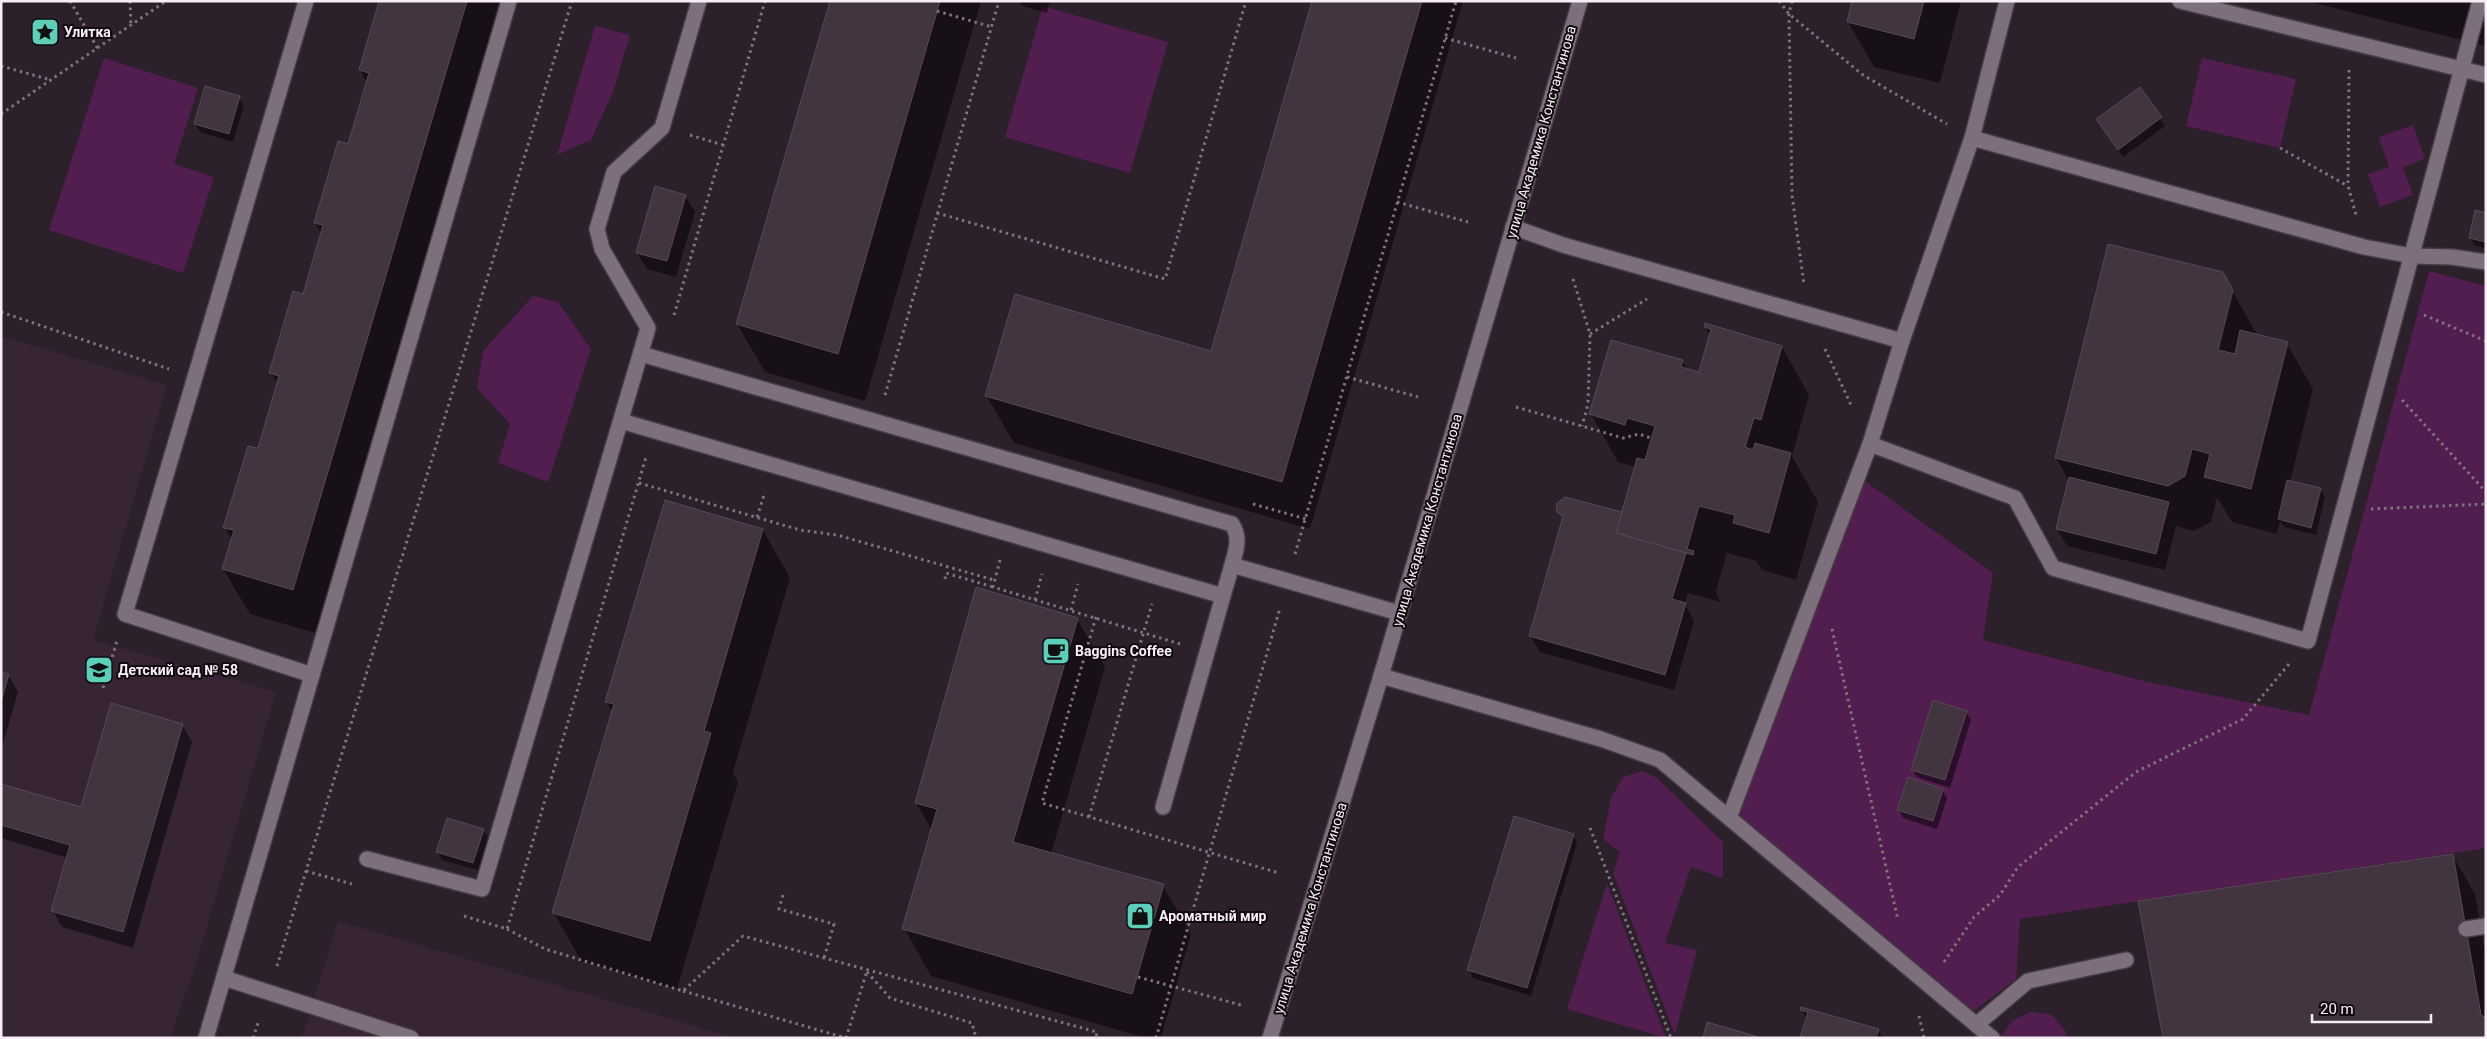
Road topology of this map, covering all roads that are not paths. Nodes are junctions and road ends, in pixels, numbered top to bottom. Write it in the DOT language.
graph roads {
  1 [pos="306,1"];
  2 [pos="509,1"];
  3 [pos="699,1"];
  4 [pos="1580,1"];
  5 [pos="2007,1"];
  6 [pos="2180,1"];
  7 [pos="2480,1"];
  8 [pos="2462,69"];
  9 [pos="2486,75"];
  10 [pos="1972,138"];
  11 [pos="1513,227"];
  12 [pos="2412,256"];
  13 [pos="2486,262"];
  14 [pos="1902,341"];
  15 [pos="641,354"];
  16 [pos="621,421"];
  17 [pos="1870,444"];
  18 [pos="1232,565"];
  19 [pos="1223,596"];
  20 [pos="1399,613"];
  21 [pos="312,675"];
  22 [pos="1381,676"];
  23 [pos="1163,807"];
  24 [pos="1729,818"];
  25 [pos="367,859"];
  26 [pos="2486,926"];
  27 [pos="2466,929"];
  28 [pos="2126,960"];
  29 [pos="224,978"];
  30 [pos="1976,1025"];
  31 [pos="206,1038"];
  32 [pos="411,1038"];
  33 [pos="1270,1038"];
  34 [pos="1992,1038"];
  1 -- 21 [label="street"];
  2 -- 21 [label="street"];
  3 -- 15 [label="street"];
  4 -- 11 [label="street, улица Академика Константинова"];
  5 -- 10 [label="street"];
  6 -- 8 [label="street"];
  7 -- 8 [label="street"];
  8 -- 9 [label="street"];
  8 -- 12 [label="street"];
  10 -- 12 [label="street"];
  10 -- 14 [label="street"];
  11 -- 14 [label="street"];
  11 -- 20 [label="street, улица Академика Константинова"];
  12 -- 13 [label="street"];
  12 -- 17 [label="street"];
  14 -- 17 [label="street"];
  15 -- 16 [label="street"];
  15 -- 18 [label="street"];
  16 -- 19 [label="street"];
  16 -- 25 [label="street"];
  17 -- 24 [label="street"];
  18 -- 19 [label="street"];
  18 -- 20 [label="street"];
  19 -- 23 [label="street"];
  20 -- 22 [label="street, улица Академика Константинова"];
  21 -- 29 [label="street"];
  22 -- 24 [label="street"];
  22 -- 33 [label="street, улица Академика Константинова"];
  24 -- 30 [label="street"];
  26 -- 27 [label="street"];
  28 -- 30 [label="street"];
  29 -- 31 [label="street"];
  29 -- 32 [label="street"];
  30 -- 34 [label="street"];
}
